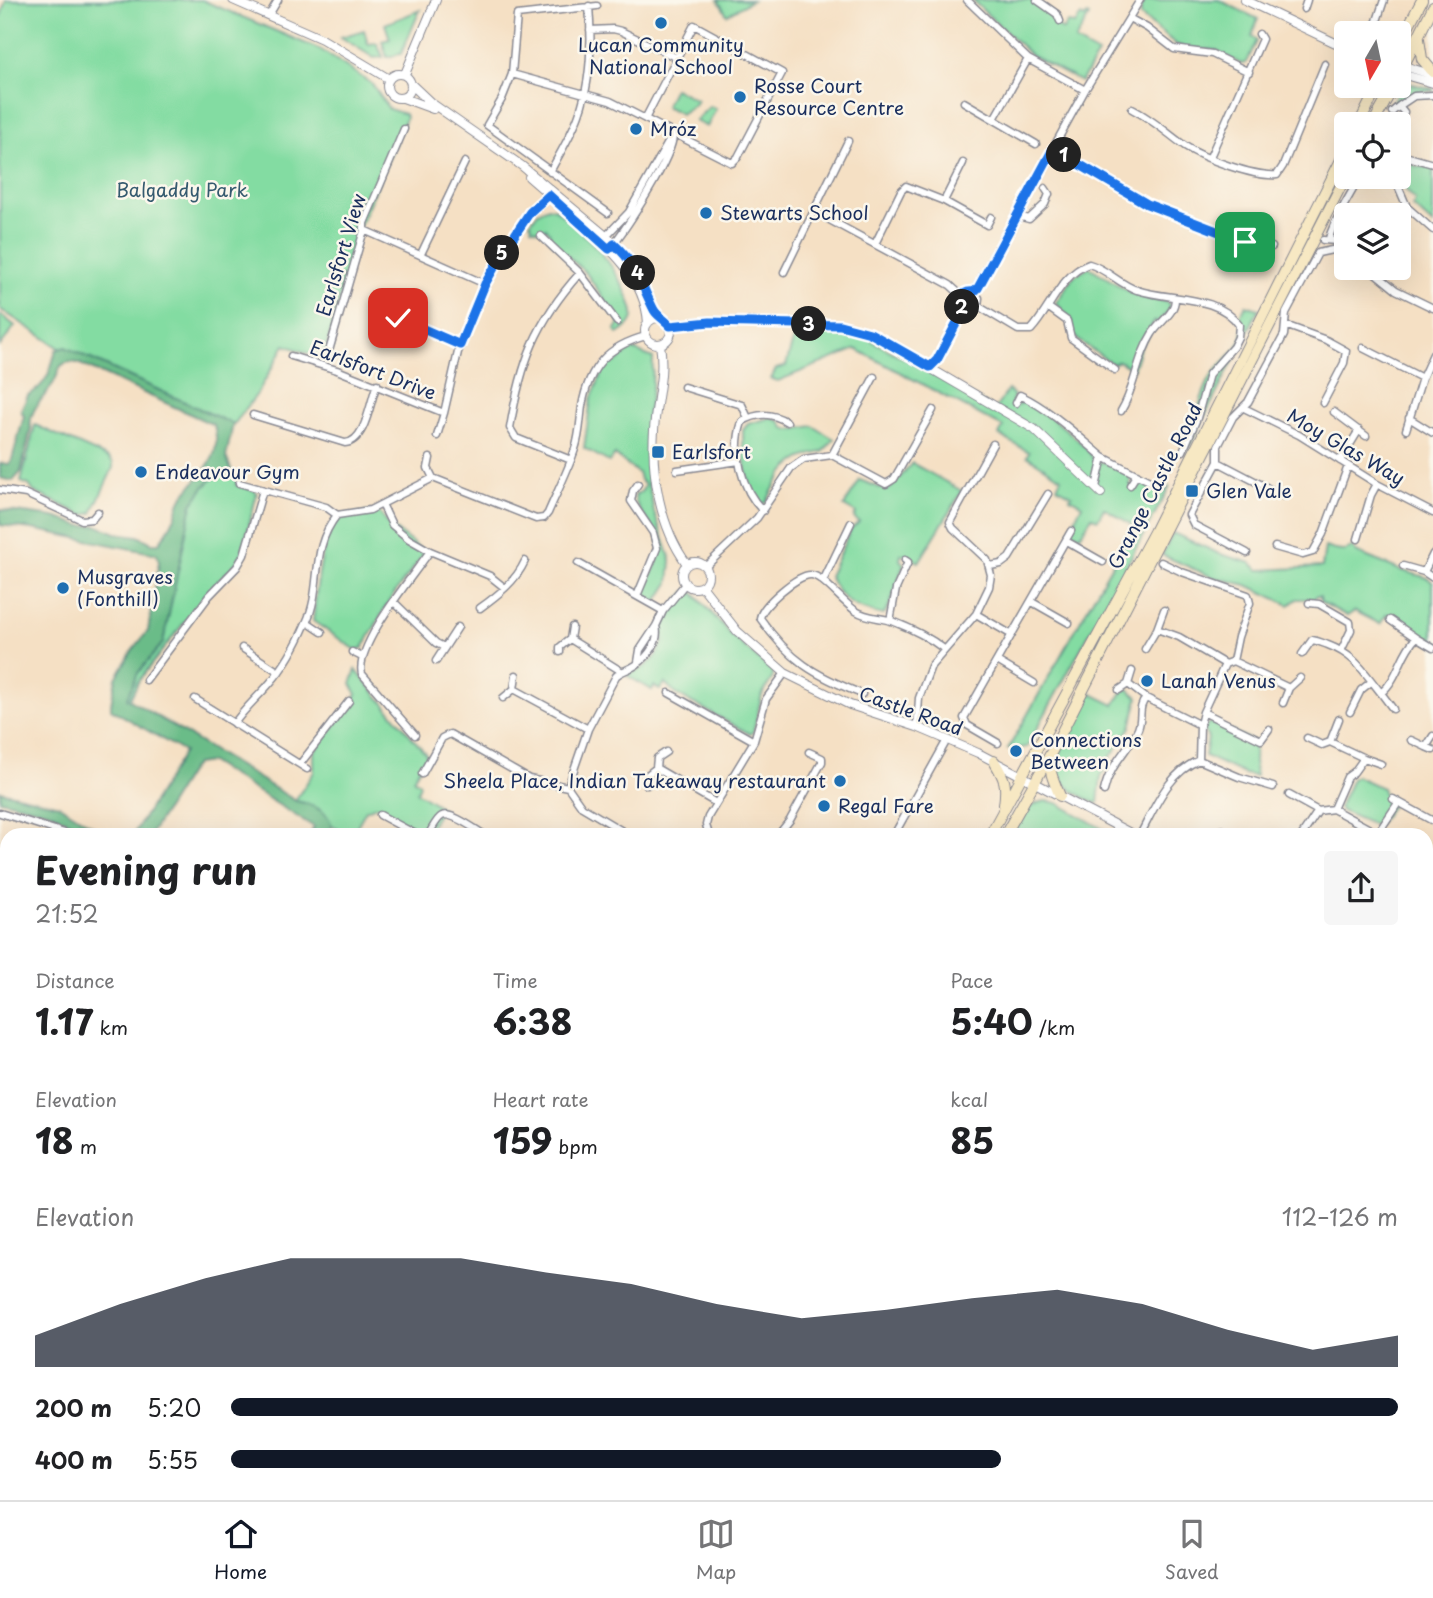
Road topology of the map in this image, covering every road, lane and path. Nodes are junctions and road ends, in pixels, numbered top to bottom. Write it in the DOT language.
graph roads {
  1 [pos="233,0"];
  2 [pos="278,0"];
  3 [pos="436,0"];
  4 [pos="967,0"];
  5 [pos="1037,0"];
  6 [pos="1140,0"];
  7 [pos="1245,0"];
  8 [pos="1307,0"];
  9 [pos="1384,0"];
  10 [pos="1422,0"];
  11 [pos="1047,3"];
  12 [pos="1433,7"];
  13 [pos="1304,9"];
  14 [pos="269,15"];
  15 [pos="1129,18"];
  16 [pos="1060,20"];
  17 [pos="1377,21"];
  18 [pos="1411,21"];
  19 [pos="590,30"];
  20 [pos="1259,34"];
  21 [pos="1419,36"];
  22 [pos="1334,41"];
  23 [pos="1411,51"];
  24 [pos="677,58"];
  25 [pos="1028,59"];
  26 [pos="1325,64"];
  27 [pos="1249,72"];
  28 [pos="1411,72"];
  29 [pos="405,74"];
  30 [pos="512,74"];
  31 [pos="1433,74"];
  32 [pos="1411,75"];
  33 [pos="389,79"];
  34 [pos="1433,83"];
  35 [pos="412,85"];
  36 [pos="1085,90"];
  37 [pos="584,93"];
  38 [pos="1433,95"];
  39 [pos="403,98"];
  40 [pos="1370,98"];
  41 [pos="1372,98"];
  42 [pos="964,102"];
  43 [pos="1369,105"];
  44 [pos="1399,106"];
  45 [pos="1132,109"];
  46 [pos="1392,111"];
  47 [pos="1365,112"];
  48 [pos="1404,112"];
  49 [pos="645,119"];
  50 [pos="994,119"];
  51 [pos="404,129"];
  52 [pos="673,134"];
  53 [pos="848,141"];
  54 [pos="1036,144"];
  55 [pos="1053,149"];
  56 [pos="1210,157"];
  57 [pos="1411,158"];
  58 [pos="465,162"];
  59 [pos="963,163"];
  60 [pos="1433,164"];
  61 [pos="550,172"];
  62 [pos="1334,174"];
  63 [pos="1045,188"];
  64 [pos="1339,189"];
  65 [pos="1399,189"];
  66 [pos="551,192"];
  67 [pos="944,201"];
  68 [pos="813,211"];
  69 [pos="608,213"];
  70 [pos="1018,216"];
  71 [pos="991,217"];
  72 [pos="1334,225"];
  73 [pos="364,230"];
  74 [pos="1433,230"];
  75 [pos="541,236"];
  76 [pos="606,236"];
  77 [pos="1334,240"];
  78 [pos="874,244"];
  79 [pos="611,246"];
  80 [pos="1272,247"];
  81 [pos="1334,252"];
  82 [pos="421,254"];
  83 [pos="784,272"];
  84 [pos="580,273"];
  85 [pos="1383,280"];
  86 [pos="485,284"];
  87 [pos="974,292"];
  88 [pos="961,296"];
  89 [pos="1175,299"];
  90 [pos="978,306"];
  91 [pos="1049,307"];
  92 [pos="1433,308"];
  93 [pos="964,309"];
  94 [pos="398,318"];
  95 [pos="617,322"];
  96 [pos="667,322"];
  97 [pos="648,323"];
  98 [pos="1285,325"];
  99 [pos="646,335"];
  100 [pos="660,344"];
  101 [pos="460,345"];
  102 [pos="1380,346"];
  103 [pos="1363,348"];
  104 [pos="327,352"];
  105 [pos="1376,354"];
  106 [pos="1433,354"];
  107 [pos="291,356"];
  108 [pos="930,367"];
  109 [pos="1115,370"];
  110 [pos="874,377"];
  111 [pos="1422,378"];
  112 [pos="377,384"];
  113 [pos="684,387"];
  114 [pos="1016,403"];
  115 [pos="1323,405"];
  116 [pos="1244,408"];
  117 [pos="933,410"];
  118 [pos="1122,411"];
  119 [pos="1334,412"];
  120 [pos="444,413"];
  121 [pos="253,415"];
  122 [pos="748,418"];
  123 [pos="1409,418"];
  124 [pos="787,422"];
  125 [pos="1359,430"];
  126 [pos="1406,430"];
  127 [pos="1433,433"];
  128 [pos="437,436"];
  129 [pos="1366,436"];
  130 [pos="993,444"];
  131 [pos="1183,451"];
  132 [pos="832,455"];
  133 [pos="1103,457"];
  134 [pos="430,458"];
  135 [pos="570,460"];
  136 [pos="739,461"];
  137 [pos="1340,461"];
  138 [pos="1218,462"];
  139 [pos="1348,466"];
  140 [pos="677,470"];
  141 [pos="1137,474"];
  142 [pos="433,478"];
  143 [pos="239,483"];
  144 [pos="638,484"];
  145 [pos="1377,484"];
  146 [pos="1130,485"];
  147 [pos="1157,485"];
  148 [pos="0,489"];
  149 [pos="263,490"];
  150 [pos="1099,490"];
  151 [pos="1048,494"];
  152 [pos="1281,495"];
  153 [pos="382,504"];
  154 [pos="763,511"];
  155 [pos="97,512"];
  156 [pos="1433,513"];
  157 [pos="337,514"];
  158 [pos="851,523"];
  159 [pos="1071,531"];
  160 [pos="1358,539"];
  161 [pos="1066,541"];
  162 [pos="1275,547"];
  163 [pos="430,551"];
  164 [pos="1247,553"];
  165 [pos="1433,554"];
  166 [pos="905,560"];
  167 [pos="525,561"];
  168 [pos="1102,562"];
  169 [pos="1161,562"];
  170 [pos="578,563"];
  171 [pos="687,564"];
  172 [pos="990,566"];
  173 [pos="1403,566"];
  174 [pos="705,567"];
  175 [pos="1424,572"];
  176 [pos="824,579"];
  177 [pos="1433,579"];
  178 [pos="685,584"];
  179 [pos="702,586"];
  180 [pos="505,588"];
  181 [pos="637,596"];
  182 [pos="394,602"];
  183 [pos="1032,602"];
  184 [pos="1309,603"];
  185 [pos="480,608"];
  186 [pos="1164,610"];
  187 [pos="663,611"];
  188 [pos="976,614"];
  189 [pos="1390,620"];
  190 [pos="890,621"];
  191 [pos="307,622"];
  192 [pos="1069,623"];
  193 [pos="458,627"];
  194 [pos="572,627"];
  195 [pos="1157,629"];
  196 [pos="322,632"];
  197 [pos="1012,635"];
  198 [pos="1416,638"];
  199 [pos="570,639"];
  200 [pos="444,647"];
  201 [pos="242,648"];
  202 [pos="1433,648"];
  203 [pos="944,649"];
  204 [pos="1145,649"];
  205 [pos="1342,649"];
  206 [pos="352,652"];
  207 [pos="560,652"];
  208 [pos="1303,654"];
  209 [pos="362,657"];
  210 [pos="436,661"];
  211 [pos="997,661"];
  212 [pos="1233,662"];
  213 [pos="1225,664"];
  214 [pos="621,671"];
  215 [pos="1132,671"];
  216 [pos="279,672"];
  217 [pos="785,673"];
  218 [pos="516,675"];
  219 [pos="1300,678"];
  220 [pos="146,680"];
  221 [pos="1371,682"];
  222 [pos="1034,683"];
  223 [pos="1128,684"];
  224 [pos="1289,688"];
  225 [pos="514,689"];
  226 [pos="1119,690"];
  227 [pos="668,692"];
  228 [pos="1381,693"];
  229 [pos="862,694"];
  230 [pos="503,698"];
  231 [pos="1146,698"];
  232 [pos="195,699"];
  233 [pos="349,701"];
  234 [pos="1283,703"];
  235 [pos="1393,709"];
  236 [pos="1203,712"];
  237 [pos="1350,712"];
  238 [pos="1339,719"];
  239 [pos="234,724"];
  240 [pos="1200,725"];
  241 [pos="917,727"];
  242 [pos="588,729"];
  243 [pos="1269,729"];
  244 [pos="415,735"];
  245 [pos="1433,736"];
  246 [pos="1307,738"];
  247 [pos="947,740"];
  248 [pos="1261,740"];
  249 [pos="1411,740"];
  250 [pos="754,741"];
  251 [pos="1330,742"];
  252 [pos="998,743"];
  253 [pos="1430,748"];
  254 [pos="1259,749"];
  255 [pos="666,752"];
  256 [pos="809,752"];
  257 [pos="1051,753"];
  258 [pos="1364,758"];
  259 [pos="1199,760"];
  260 [pos="994,761"];
  261 [pos="300,764"];
  262 [pos="1381,764"];
  263 [pos="656,768"];
  264 [pos="307,769"];
  265 [pos="422,774"];
  266 [pos="1023,776"];
  267 [pos="1034,782"];
  268 [pos="647,785"];
  269 [pos="568,787"];
  270 [pos="1273,787"];
  271 [pos="1104,791"];
  272 [pos="1289,795"];
  273 [pos="1060,796"];
  274 [pos="716,803"];
  275 [pos="1004,805"];
  276 [pos="1333,809"];
  277 [pos="1318,811"];
  278 [pos="0,813"];
  279 [pos="380,814"];
  280 [pos="1433,821"];
  281 [pos="42,828"];
  282 [pos="405,828"];
  283 [pos="433,828"];
  284 [pos="473,828"];
  285 [pos="617,828"];
  286 [pos="707,828"];
  287 [pos="784,828"];
  288 [pos="898,828"];
  289 [pos="993,828"];
  290 [pos="1008,828"];
  291 [pos="1121,828"];
  292 [pos="1144,828"];
  293 [pos="1307,828"];
  294 [pos="1368,828"];
  295 [pos="1381,828"];
  1 -- 14 [label="street"];
  2 -- 14 [label="street"];
  3 -- 29 [label="street"];
  4 -- 25 [label="street"];
  5 -- 11 [label="street"];
  6 -- 15 [label="street"];
  7 -- 22 [label="street"];
  8 -- 13 [label="street"];
  9 -- 17 [label="street"];
  10 -- 18 [label="main road"];
  11 -- 16 [label="street"];
  12 -- 21 [label="main road"];
  14 -- 33 [label="street"];
  15 -- 27 [label="street"];
  15 -- 36 [label="street"];
  19 -- 24 [label="street"];
  19 -- 30 [label="street"];
  19 -- 37 [label="street"];
  20 -- 27 [label="street"];
  21 -- 23 [label="main road"];
  21 -- 31 [label="main road"];
  24 -- 49 [label="street"];
  24 -- 52 [label="street"];
  25 -- 36 [label="street"];
  25 -- 50 [label="street"];
  26 -- 56 [label="street"];
  27 -- 56 [label="street"];
  28 -- 31 [label="street"];
  29 -- 33 [label="street"];
  29 -- 35 [label="street"];
  30 -- 37 [label="street"];
  30 -- 61 [label="street"];
  32 -- 34 [label="street"];
  33 -- 39 [label="street"];
  35 -- 39 [label="street"];
  35 -- 66 [label="street"];
  36 -- 55 [label="street"];
  37 -- 49 [label="street"];
  37 -- 61 [label="street"];
  38 -- 44 [label="street"];
  39 -- 66 [label="street"];
  40 -- 43 [label="main road"];
  41 -- 43 [label="main road"];
  42 -- 50 [label="street"];
  43 -- 47 [label="main road"];
  44 -- 46 [label="street"];
  44 -- 48 [label="street"];
  45 -- 56 [label="street"];
  49 -- 52 [label="street"];
  50 -- 54 [label="street"];
  51 -- 73 [label="street, Earlsfort View"];
  52 -- 76 [label="street"];
  52 -- 79 [label="street"];
  53 -- 68 [label="street"];
  55 -- 70 [label="street"];
  55 -- 80 [label="street"];
  57 -- 60 [label="street"];
  58 -- 82 [label="street"];
  59 -- 67 [label="street"];
  61 -- 69 [label="street"];
  62 -- 266 [label="main road, Grange Castle Road"];
  63 -- 70 [label="street"];
  64 -- 257 [label="main road, Grange Castle Road"];
  65 -- 74 [label="street"];
  66 -- 76 [label="street"];
  66 -- 79 [label="street"];
  66 -- 86 [label="street"];
  67 -- 71 [label="street"];
  67 -- 78 [label="street"];
  68 -- 78 [label="street"];
  68 -- 83 [label="street"];
  70 -- 87 [label="street"];
  72 -- 77 [label="street"];
  73 -- 82 [label="street"];
  73 -- 104 [label="street, Earlsfort View"];
  75 -- 84 [label="street"];
  76 -- 79 [label="street"];
  78 -- 88 [label="street"];
  79 -- 96 [label="street"];
  79 -- 97 [label="street"];
  81 -- 98 [label="street"];
  82 -- 86 [label="street"];
  84 -- 95 [label="street"];
  84 -- 135 [label="street"];
  85 -- 92 [label="street"];
  86 -- 101 [label="street"];
  87 -- 88 [label="street"];
  87 -- 90 [label="street"];
  88 -- 93 [label="street"];
  89 -- 91 [label="street"];
  89 -- 118 [label="street"];
  89 -- 131 [label="street"];
  90 -- 91 [label="street"];
  90 -- 93 [label="street"];
  91 -- 109 [label="street"];
  93 -- 108 [label="street"];
  94 -- 101 [label="street"];
  96 -- 97 [label="street"];
  96 -- 100 [label="street"];
  96 -- 108 [label="street"];
  97 -- 99 [label="street"];
  98 -- 115 [label="street"];
  98 -- 116 [label="street"];
  99 -- 100 [label="street"];
  99 -- 135 [label="street"];
  100 -- 171 [label="street"];
  101 -- 120 [label="street"];
  102 -- 105 [label="street"];
  103 -- 105 [label="street"];
  105 -- 111 [label="street"];
  106 -- 111 [label="street"];
  107 -- 112 [label="street, Earlsfort Drive"];
  108 -- 150 [label="street"];
  110 -- 132 [label="street"];
  111 -- 123 [label="street"];
  112 -- 120 [label="street, Earlsfort Drive"];
  112 -- 121 [label="street"];
  113 -- 122 [label="street"];
  114 -- 133 [label="street"];
  116 -- 137 [label="street, Moy Glas Way"];
  116 -- 138 [label="street"];
  117 -- 132 [label="street"];
  119 -- 125 [label="street"];
  120 -- 128 [label="street"];
  122 -- 124 [label="street"];
  122 -- 136 [label="street"];
  123 -- 126 [label="street"];
  123 -- 127 [label="street"];
  125 -- 129 [label="street"];
  125 -- 137 [label="street"];
  130 -- 172 [label="street"];
  132 -- 154 [label="street"];
  133 -- 141 [label="street"];
  133 -- 150 [label="street"];
  134 -- 142 [label="street"];
  135 -- 142 [label="street"];
  136 -- 140 [label="street"];
  136 -- 154 [label="street"];
  137 -- 139 [label="street, Moy Glas Way"];
  138 -- 152 [label="street"];
  138 -- 164 [label="street"];
  139 -- 145 [label="street, Moy Glas Way"];
  139 -- 162 [label="street"];
  141 -- 146 [label="street"];
  141 -- 147 [label="street"];
  142 -- 153 [label="street"];
  143 -- 149 [label="street"];
  144 -- 181 [label="street"];
  145 -- 156 [label="street, Moy Glas Way"];
  145 -- 160 [label="street"];
  148 -- 155 [label="street"];
  149 -- 157 [label="street"];
  149 -- 220 [label="street"];
  151 -- 172 [label="street"];
  153 -- 157 [label="street"];
  153 -- 163 [label="street"];
  154 -- 174 [label="street"];
  157 -- 191 [label="street"];
  158 -- 176 [label="street"];
  159 -- 161 [label="street"];
  161 -- 168 [label="street"];
  161 -- 183 [label="street"];
  163 -- 180 [label="street"];
  163 -- 182 [label="street"];
  165 -- 175 [label="street"];
  166 -- 190 [label="street"];
  167 -- 180 [label="street"];
  169 -- 212 [label="street"];
  170 -- 181 [label="street"];
  171 -- 174 [label="street"];
  171 -- 178 [label="street"];
  172 -- 188 [label="street"];
  173 -- 175 [label="street"];
  174 -- 179 [label="street"];
  175 -- 177 [label="street"];
  176 -- 190 [label="street"];
  176 -- 229 [label="street"];
  178 -- 179 [label="street"];
  178 -- 187 [label="street"];
  179 -- 217 [label="street, Castle Road"];
  180 -- 185 [label="street"];
  181 -- 187 [label="street"];
  182 -- 200 [label="street"];
  182 -- 209 [label="street"];
  183 -- 192 [label="street"];
  183 -- 197 [label="street"];
  184 -- 205 [label="street"];
  186 -- 195 [label="street"];
  187 -- 214 [label="street"];
  188 -- 197 [label="street"];
  188 -- 203 [label="street"];
  189 -- 198 [label="street"];
  190 -- 203 [label="street"];
  191 -- 196 [label="street"];
  191 -- 216 [label="street"];
  193 -- 200 [label="street"];
  194 -- 199 [label="street"];
  195 -- 204 [label="street"];
  195 -- 213 [label="street"];
  197 -- 211 [label="street"];
  198 -- 202 [label="street"];
  198 -- 228 [label="street"];
  199 -- 207 [label="street"];
  199 -- 214 [label="street"];
  200 -- 210 [label="street"];
  201 -- 216 [label="street"];
  203 -- 241 [label="street"];
  205 -- 208 [label="street"];
  205 -- 221 [label="street"];
  206 -- 209 [label="street"];
  209 -- 244 [label="street"];
  211 -- 222 [label="street"];
  211 -- 252 [label="street"];
  212 -- 213 [label="street"];
  212 -- 224 [label="street"];
  213 -- 236 [label="street"];
  214 -- 242 [label="street"];
  215 -- 223 [label="street"];
  216 -- 239 [label="street"];
  217 -- 241 [label="street, Castle Road"];
  217 -- 250 [label="street"];
  218 -- 225 [label="street"];
  219 -- 224 [label="street"];
  221 -- 228 [label="street"];
  221 -- 237 [label="street"];
  223 -- 226 [label="street"];
  223 -- 231 [label="street"];
  224 -- 234 [label="street"];
  225 -- 230 [label="street"];
  225 -- 242 [label="street"];
  227 -- 250 [label="street"];
  228 -- 235 [label="street"];
  231 -- 240 [label="street"];
  231 -- 271 [label="street"];
  232 -- 239 [label="street"];
  233 -- 261 [label="street"];
  236 -- 240 [label="street"];
  236 -- 248 [label="street"];
  238 -- 251 [label="street"];
  239 -- 261 [label="street"];
  240 -- 259 [label="street"];
  241 -- 247 [label="street, Castle Road"];
  242 -- 269 [label="street"];
  243 -- 248 [label="street"];
  245 -- 253 [label="street"];
  246 -- 251 [label="street"];
  247 -- 260 [label="street, Castle Road"];
  247 -- 288 [label="street"];
  248 -- 254 [label="street"];
  249 -- 253 [label="street"];
  250 -- 274 [label="street"];
  251 -- 258 [label="street"];
  255 -- 263 [label="street"];
  256 -- 287 [label="street"];
  257 -- 267 [label="main road, Grange Castle Road"];
  257 -- 273 [label="main road"];
  258 -- 262 [label="street"];
  258 -- 276 [label="street"];
  259 -- 270 [label="street"];
  259 -- 292 [label="street"];
  260 -- 266 [label="street, Castle Road"];
  260 -- 275 [label="main road"];
  261 -- 264 [label="street"];
  263 -- 268 [label="street"];
  263 -- 274 [label="street"];
  265 -- 269 [label="street"];
  266 -- 267 [label="street, Castle Road"];
  266 -- 275 [label="main road, Grange Castle Road"];
  267 -- 273 [label="street, Castle Road"];
  267 -- 290 [label="main road, Grange Castle Road"];
  269 -- 285 [label="street"];
  272 -- 277 [label="street"];
  273 -- 291 [label="street, Castle Road"];
  274 -- 286 [label="street"];
  275 -- 289 [label="main road, Grange Castle Road"];
  276 -- 277 [label="street"];
  276 -- 294 [label="street"];
  277 -- 293 [label="street"];
  278 -- 281 [label="street"];
  279 -- 282 [label="street"];
  280 -- 295 [label="street"];
  283 -- 284 [label="street"];
}
